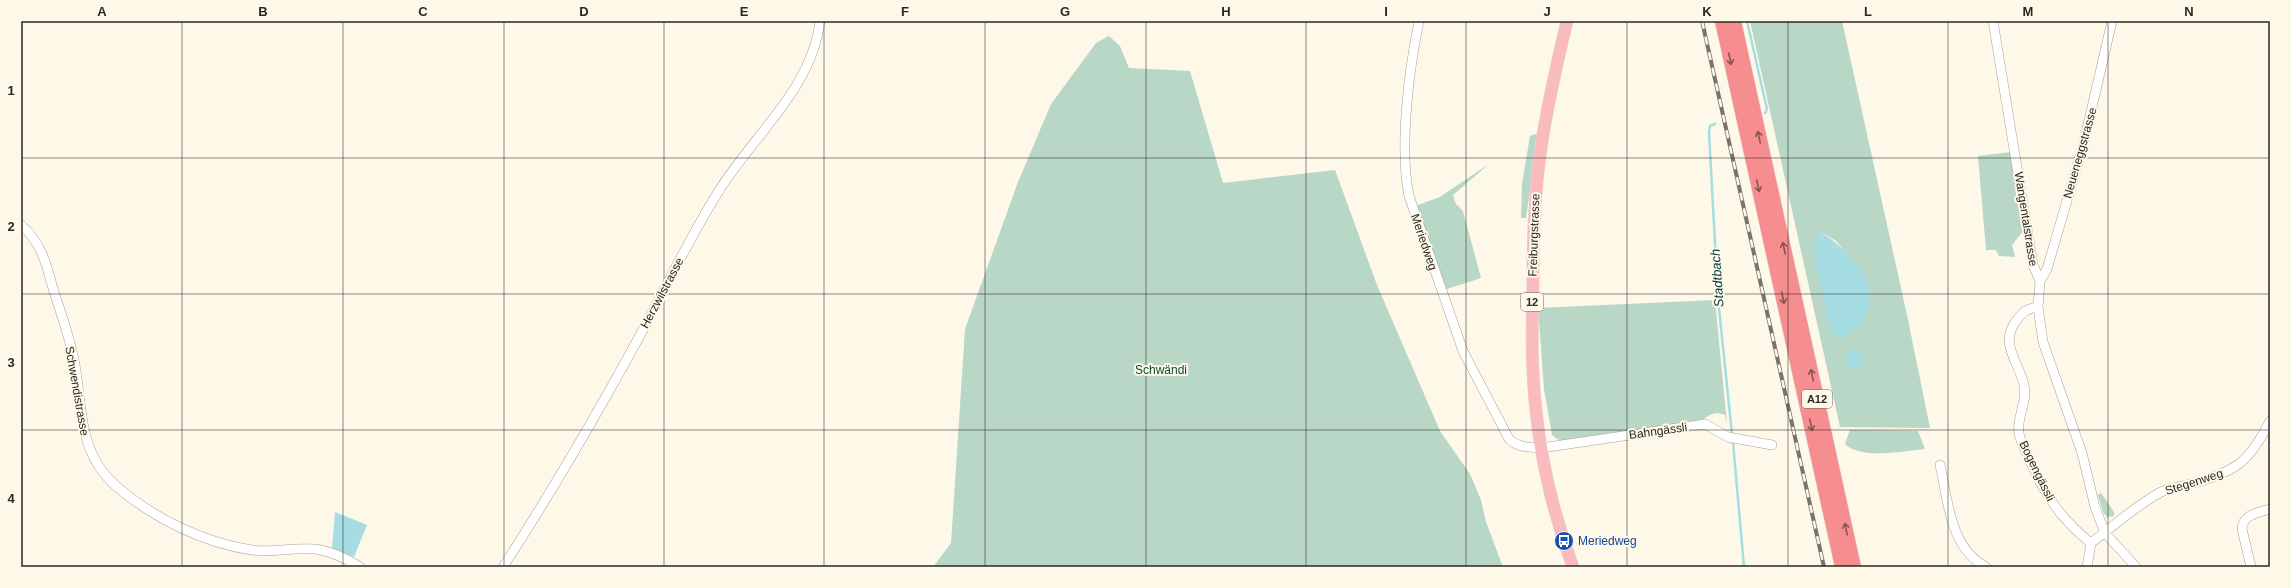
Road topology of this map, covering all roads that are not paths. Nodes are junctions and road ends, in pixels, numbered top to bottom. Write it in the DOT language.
graph roads {
  1 [pos="820,21"];
  2 [pos="1419,21"];
  3 [pos="1567,21"];
  4 [pos="1722,21"];
  5 [pos="1734,21"];
  6 [pos="1993,21"];
  7 [pos="2112,21"];
  8 [pos="21,225"];
  9 [pos="2040,281"];
  10 [pos="2038,307"];
  11 [pos="2270,421"];
  12 [pos="1772,445"];
  13 [pos="1541,448"];
  14 [pos="1940,465"];
  15 [pos="2270,509"];
  16 [pos="2105,533"];
  17 [pos="2091,543"];
  18 [pos="360,567"];
  19 [pos="503,567"];
  20 [pos="1572,567"];
  21 [pos="1842,567"];
  22 [pos="1854,567"];
  23 [pos="1986,567"];
  24 [pos="2087,567"];
  25 [pos="2136,567"];
  26 [pos="2251,567"];
  1 -- 19 [label="street, Herzwilstrasse"];
  2 -- 13 [label="street, Meriedweg"];
  3 -- 13 [label="main road, Freiburgstrasse / 12"];
  4 -- 21 [label="highway, A12, one-way"];
  22 -- 5 [label="highway, A12, one-way"];
  6 -- 9 [label="street, Wangentalstrasse"];
  7 -- 9 [label="street, Neueneggstrasse"];
  8 -- 18 [label="street, Schwendistrasse"];
  9 -- 10 [label="street, Wangentalstrasse"];
  10 -- 16 [label="street, Wangentalstrasse"];
  10 -- 17 [label="street, Bogengässli"];
  11 -- 16 [label="street, Stegenweg"];
  12 -- 13 [label="street, Bahngässli"];
  13 -- 20 [label="main road, Freiburgstrasse / 12"];
  14 -- 23 [label="street"];
  15 -- 26 [label="street"];
  16 -- 17 [label="street"];
  16 -- 25 [label="street"];
  17 -- 24 [label="street"];
}
